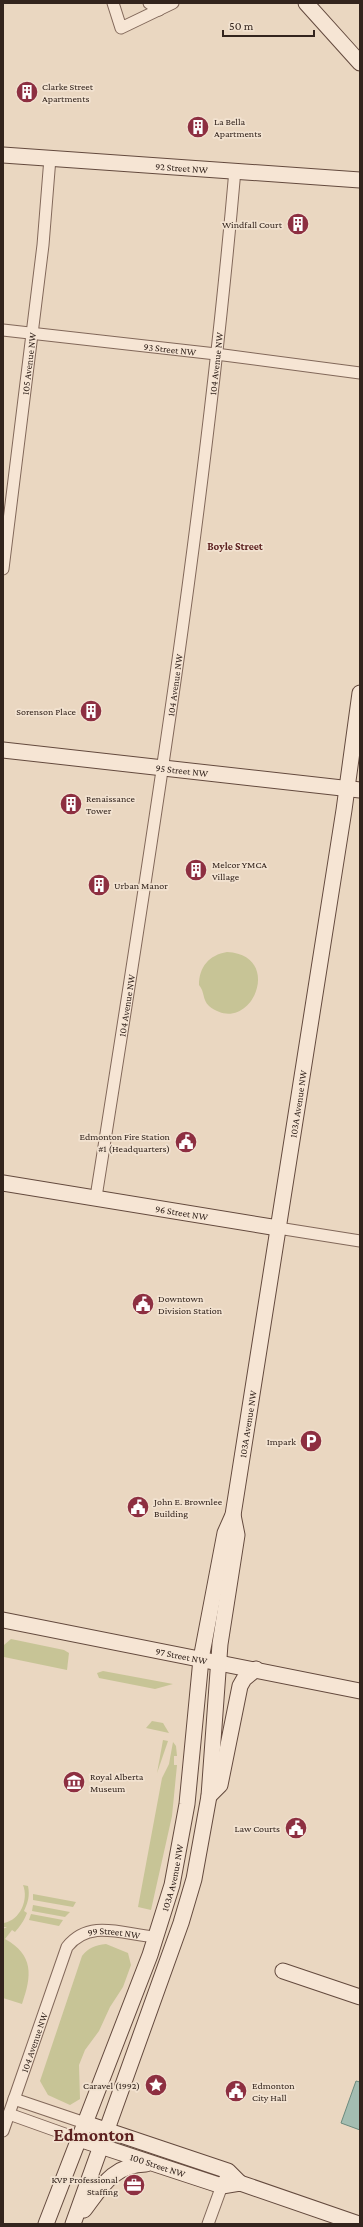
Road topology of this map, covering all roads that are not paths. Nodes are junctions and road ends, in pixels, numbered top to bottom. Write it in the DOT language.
graph roads {
  1 [pos="113,3"];
  2 [pos="149,3"];
  3 [pos="173,3"];
  4 [pos="306,3"];
  5 [pos="159,10"];
  6 [pos="360,64"];
  7 [pos="3,155"];
  8 [pos="50,158"];
  9 [pos="235,170"];
  10 [pos="360,180"];
  11 [pos="3,330"];
  12 [pos="32,332"];
  13 [pos="216,354"];
  14 [pos="360,373"];
  15 [pos="3,569"];
  16 [pos="360,693"];
  17 [pos="3,750"];
  18 [pos="164,767"];
  19 [pos="354,790"];
  20 [pos="3,1183"];
  21 [pos="96,1197"];
  22 [pos="278,1228"];
  23 [pos="360,1241"];
  24 [pos="233,1515"];
  25 [pos="3,1620"];
  26 [pos="201,1659"];
  27 [pos="218,1662"];
  28 [pos="256,1669"];
  29 [pos="360,1691"];
  30 [pos="209,1796"];
  31 [pos="156,1937"];
  32 [pos="175,1939"];
  33 [pos="63,1954"];
  34 [pos="283,1971"];
  35 [pos="360,1997"];
  36 [pos="14,2099"];
  37 [pos="9,2114"];
  38 [pos="85,2122"];
  39 [pos="108,2130"];
  40 [pos="3,2131"];
  41 [pos="79,2139"];
  42 [pos="102,2147"];
  43 [pos="150,2164"];
  44 [pos="228,2170"];
  45 [pos="240,2183"];
  46 [pos="222,2186"];
  47 [pos="46,2224"];
  48 [pos="73,2224"];
  49 [pos="208,2224"];
  50 [pos="359,2224"];
  1 -- 5 [label="street"];
  2 -- 5 [label="street"];
  3 -- 5 [label="street"];
  4 -- 6 [label="main road"];
  7 -- 8 [label="main road, 92 Street NW"];
  8 -- 9 [label="main road, 92 Street NW"];
  8 -- 12 [label="street, 105 Avenue NW"];
  9 -- 10 [label="main road, 92 Street NW"];
  9 -- 13 [label="street, 104 Avenue NW"];
  11 -- 12 [label="street, 93 Street NW"];
  12 -- 13 [label="street, 93 Street NW"];
  12 -- 15 [label="street, 105 Avenue NW"];
  13 -- 14 [label="street, 93 Street NW"];
  13 -- 18 [label="street, 104 Avenue NW"];
  16 -- 19 [label="main road, 103A Avenue NW"];
  17 -- 18 [label="main road, 95 Street NW"];
  18 -- 19 [label="main road, 95 Street NW"];
  18 -- 21 [label="street, 104 Avenue NW"];
  19 -- 22 [label="main road, 103A Avenue NW"];
  20 -- 21 [label="main road, 96 Street NW"];
  21 -- 22 [label="main road, 96 Street NW"];
  22 -- 23 [label="street, 96 Street NW"];
  22 -- 24 [label="main road, 103A Avenue NW"];
  24 -- 26 [label="main road, 103A Avenue NW"];
  24 -- 27 [label="main road, 103A Avenue NW"];
  25 -- 26 [label="main road, 97 Street NW"];
  26 -- 27 [label="main road, 97 Street NW"];
  26 -- 31 [label="main road, 103A Avenue NW"];
  27 -- 28 [label="main road, 97 Street NW"];
  27 -- 30 [label="main road, 103A Avenue NW"];
  28 -- 29 [label="main road, 97 Street NW"];
  28 -- 30 [label="main road"];
  30 -- 32 [label="main road, 103A Avenue NW"];
  31 -- 32 [label="main road, 99 Street NW"];
  31 -- 33 [label="street, 99 Street NW"];
  31 -- 38 [label="main road, 103A Avenue NW"];
  32 -- 39 [label="main road, 103A Avenue NW"];
  33 -- 36 [label="street, 104 Avenue NW"];
  34 -- 35 [label="main road"];
  36 -- 37 [label="street, 104 Avenue NW"];
  36 -- 38 [label="street, 100 Street NW"];
  37 -- 40 [label="street, 104 Avenue NW"];
  37 -- 41 [label="street, 100 Street NW"];
  38 -- 39 [label="main road, 100 Street NW"];
  38 -- 41 [label="main road, 103A Avenue NW"];
  39 -- 42 [label="main road, 103A Avenue NW"];
  39 -- 44 [label="main road, 100 Street NW"];
  41 -- 42 [label="main road, 100 Street NW"];
  41 -- 47 [label="main road, 103A Avenue NW"];
  42 -- 43 [label="main road, 100 Street NW"];
  42 -- 48 [label="main road, 103A Avenue NW"];
  43 -- 46 [label="main road, 100 Street NW"];
  43 -- 48 [label="main road"];
  44 -- 45 [label="main road, 100 Street NW"];
  44 -- 46 [label="street"];
  45 -- 46 [label="main road, 100 Street NW"];
  45 -- 50 [label="main road, 100 Street NW"];
  46 -- 49 [label="street"];
}
